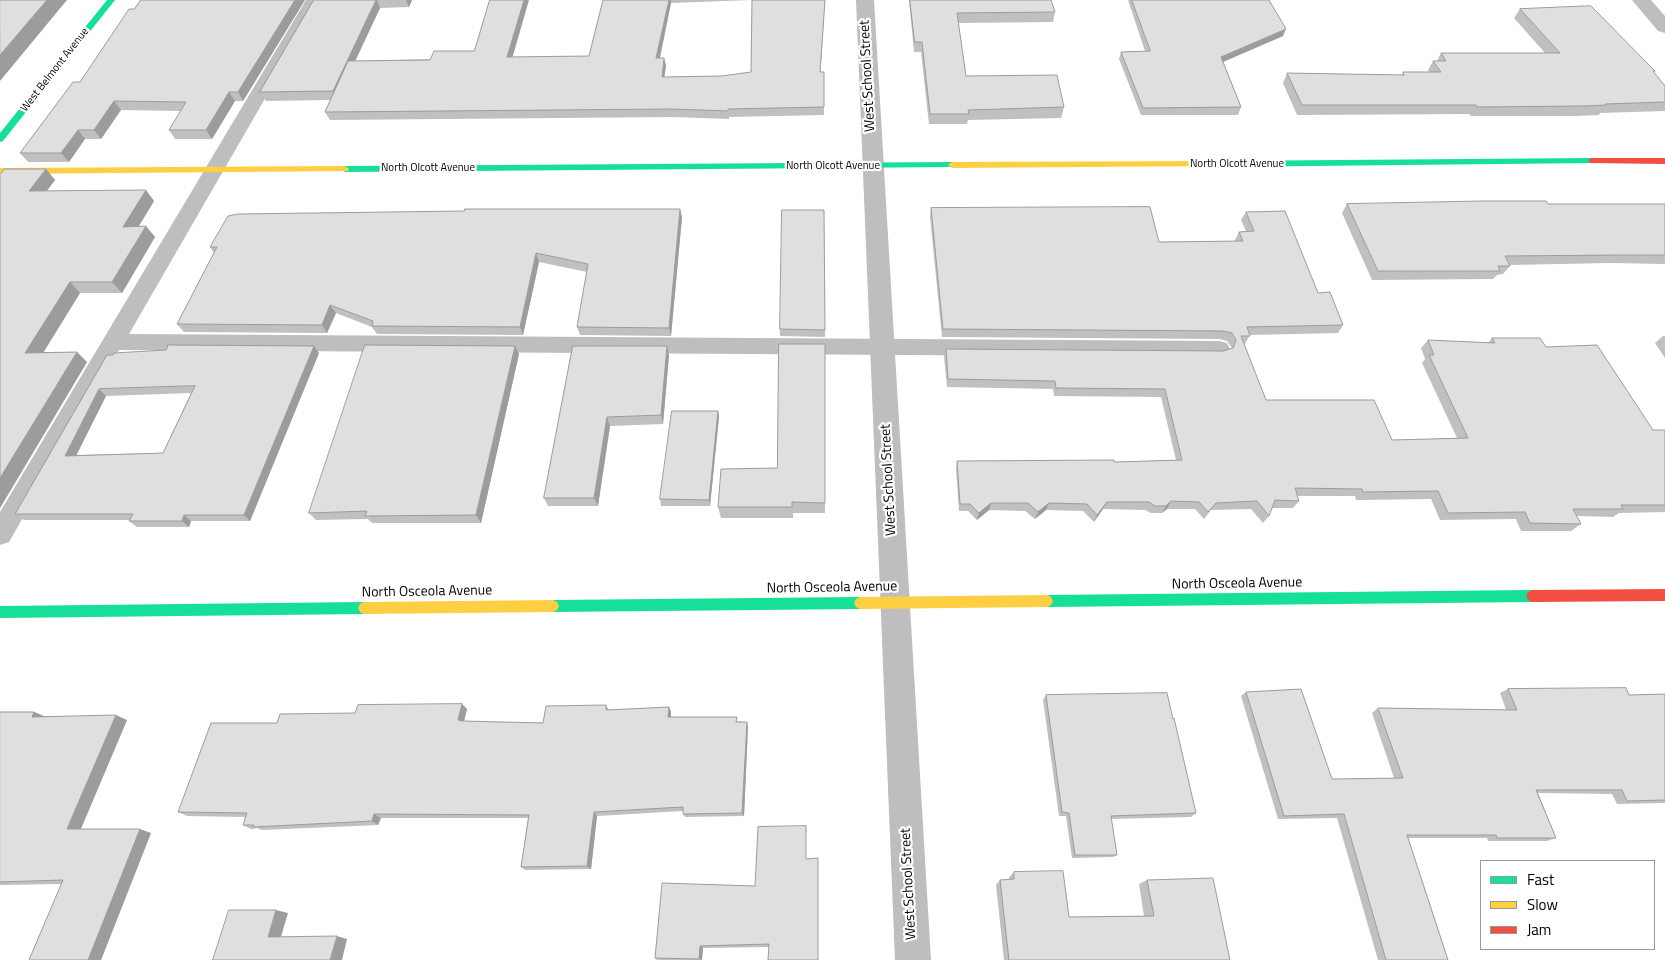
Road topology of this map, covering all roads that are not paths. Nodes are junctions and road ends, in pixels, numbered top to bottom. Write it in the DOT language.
graph roads {
  1 [pos="111,0"];
  2 [pos="314,0"];
  3 [pos="865,0"];
  4 [pos="1641,0"];
  5 [pos="1665,27"];
  6 [pos="0,140"];
  7 [pos="1665,161"];
  8 [pos="873,166"];
  9 [pos="215,169"];
  10 [pos="0,171"];
  11 [pos="113,342"];
  12 [pos="882,347"];
  13 [pos="1219,349"];
  14 [pos="0,534"];
  15 [pos="1665,595"];
  16 [pos="894,603"];
  17 [pos="0,612"];
  18 [pos="912,960"];
  1 -- 6 [label="street, West Belmont Avenue"];
  2 -- 9 [label="lane"];
  3 -- 8 [label="street, West School Street"];
  4 -- 5 [label="street"];
  7 -- 8 [label="street, North Olcott Avenue"];
  8 -- 9 [label="street, North Olcott Avenue"];
  8 -- 12 [label="street, West School Street"];
  9 -- 10 [label="street, North Olcott Avenue"];
  9 -- 11 [label="lane"];
  11 -- 12 [label="lane"];
  11 -- 14 [label="lane"];
  12 -- 13 [label="lane"];
  12 -- 16 [label="street, West School Street"];
  15 -- 16 [label="street, North Osceola Avenue"];
  16 -- 17 [label="street, North Osceola Avenue"];
  16 -- 18 [label="street, West School Street"];
}
